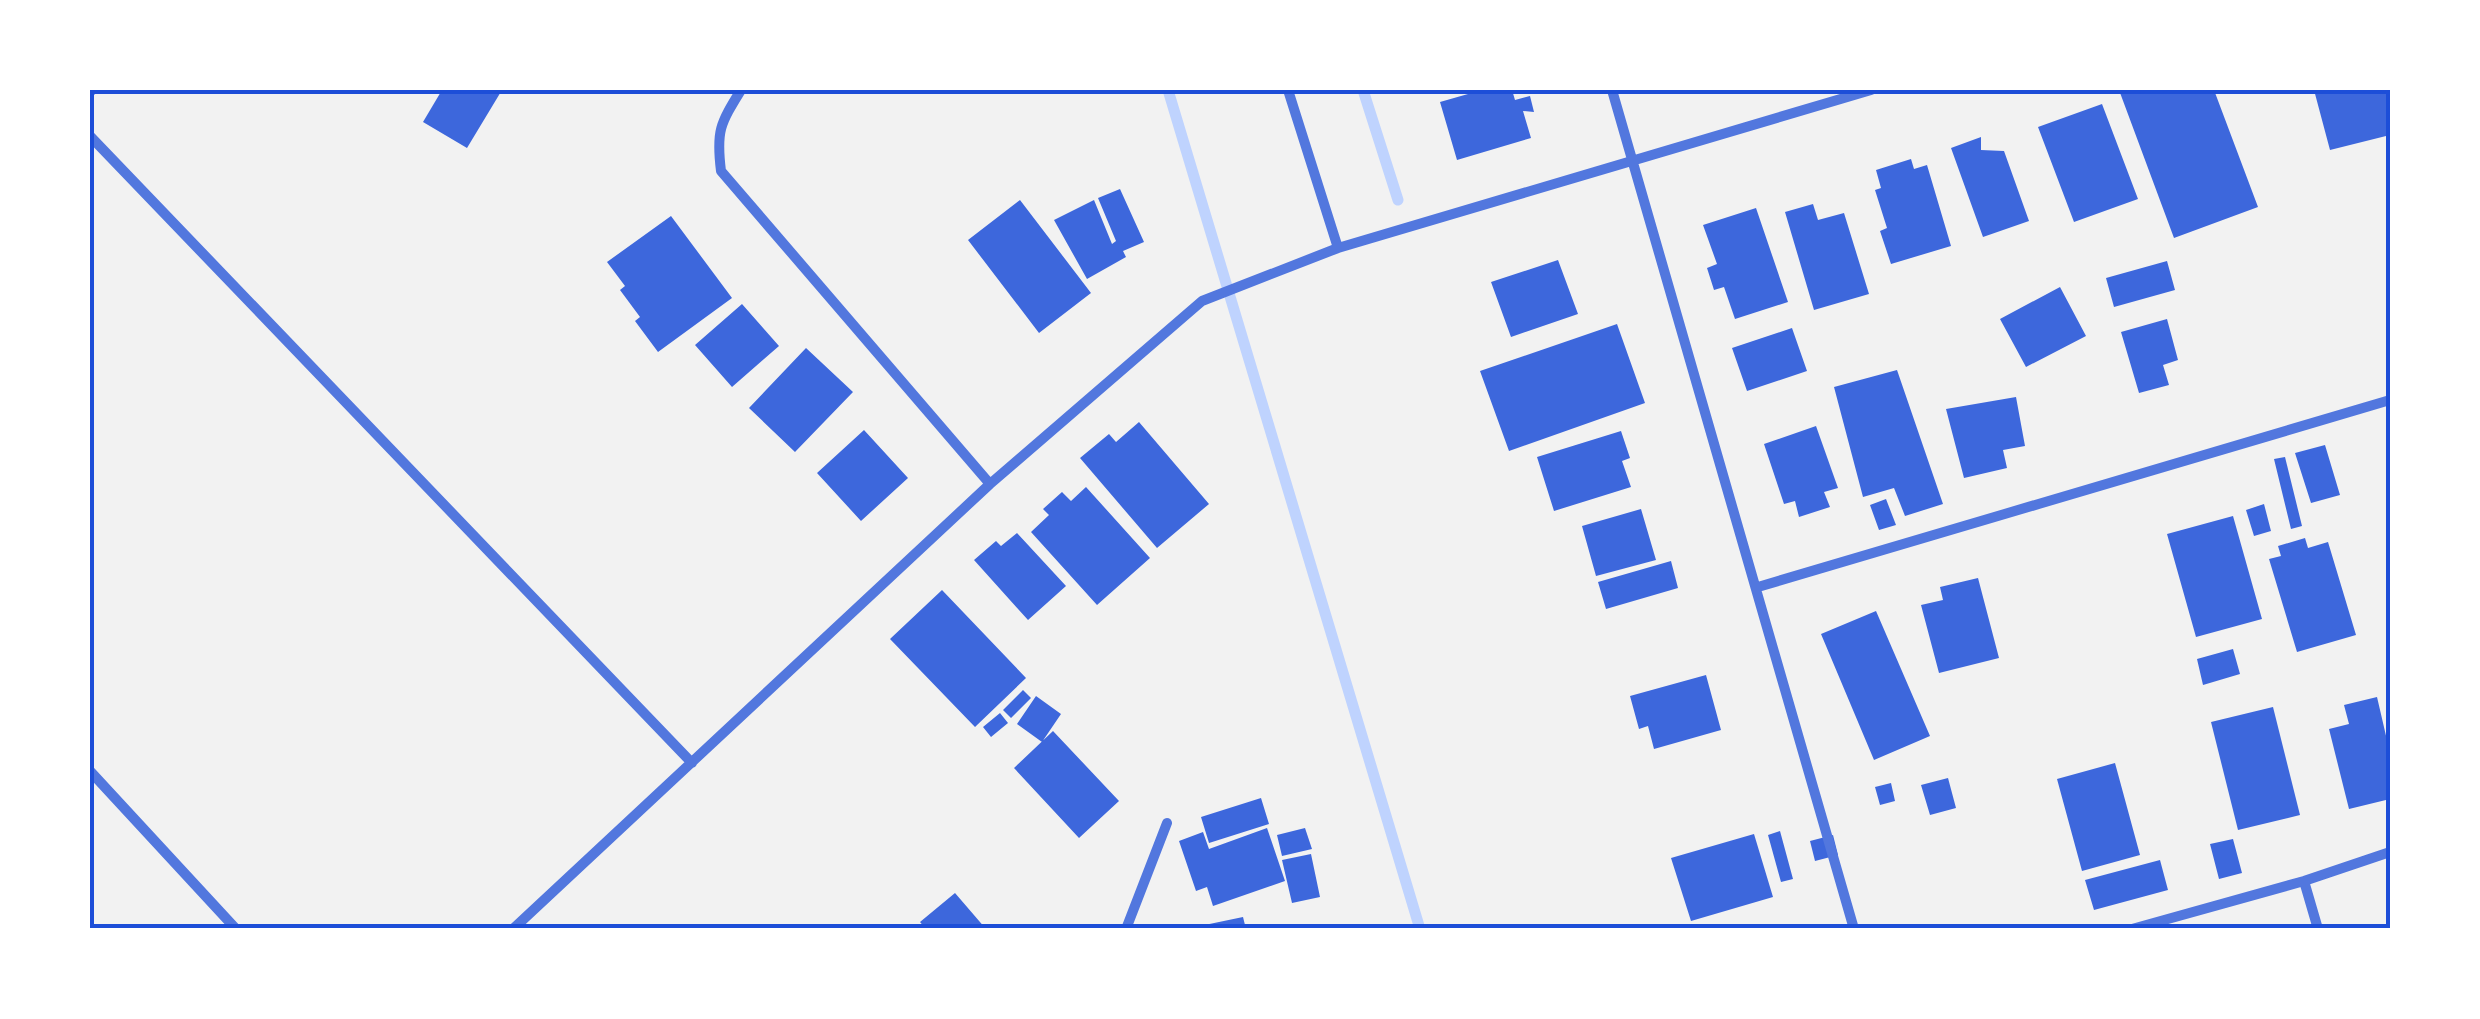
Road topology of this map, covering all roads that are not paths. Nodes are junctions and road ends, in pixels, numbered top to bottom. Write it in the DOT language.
graph roads {
  1 [pos="741,90"];
  2 [pos="1288,90"];
  3 [pos="1612,90"];
  4 [pos="1871,90"];
  5 [pos="90,136"];
  6 [pos="1633,163"];
  7 [pos="1338,248"];
  8 [pos="2390,400"];
  9 [pos="990,484"];
  10 [pos="1758,587"];
  11 [pos="692,763"];
  12 [pos="90,772"];
  13 [pos="1166,823"];
  14 [pos="2390,852"];
  15 [pos="2304,881"];
  16 [pos="236,929"];
  17 [pos="513,929"];
  18 [pos="1126,929"];
  19 [pos="1854,929"];
  20 [pos="2132,929"];
  21 [pos="2318,929"];
  1 -- 9 [label="street"];
  2 -- 7 [label="street"];
  3 -- 6 [label="street"];
  4 -- 6 [label="street"];
  5 -- 11 [label="street"];
  6 -- 7 [label="street"];
  6 -- 10 [label="street"];
  7 -- 9 [label="street"];
  8 -- 10 [label="street"];
  9 -- 11 [label="street"];
  10 -- 19 [label="street"];
  11 -- 17 [label="street"];
  12 -- 16 [label="street"];
  13 -- 18 [label="street"];
  14 -- 15 [label="street"];
  15 -- 20 [label="street"];
  15 -- 21 [label="street"];
}
